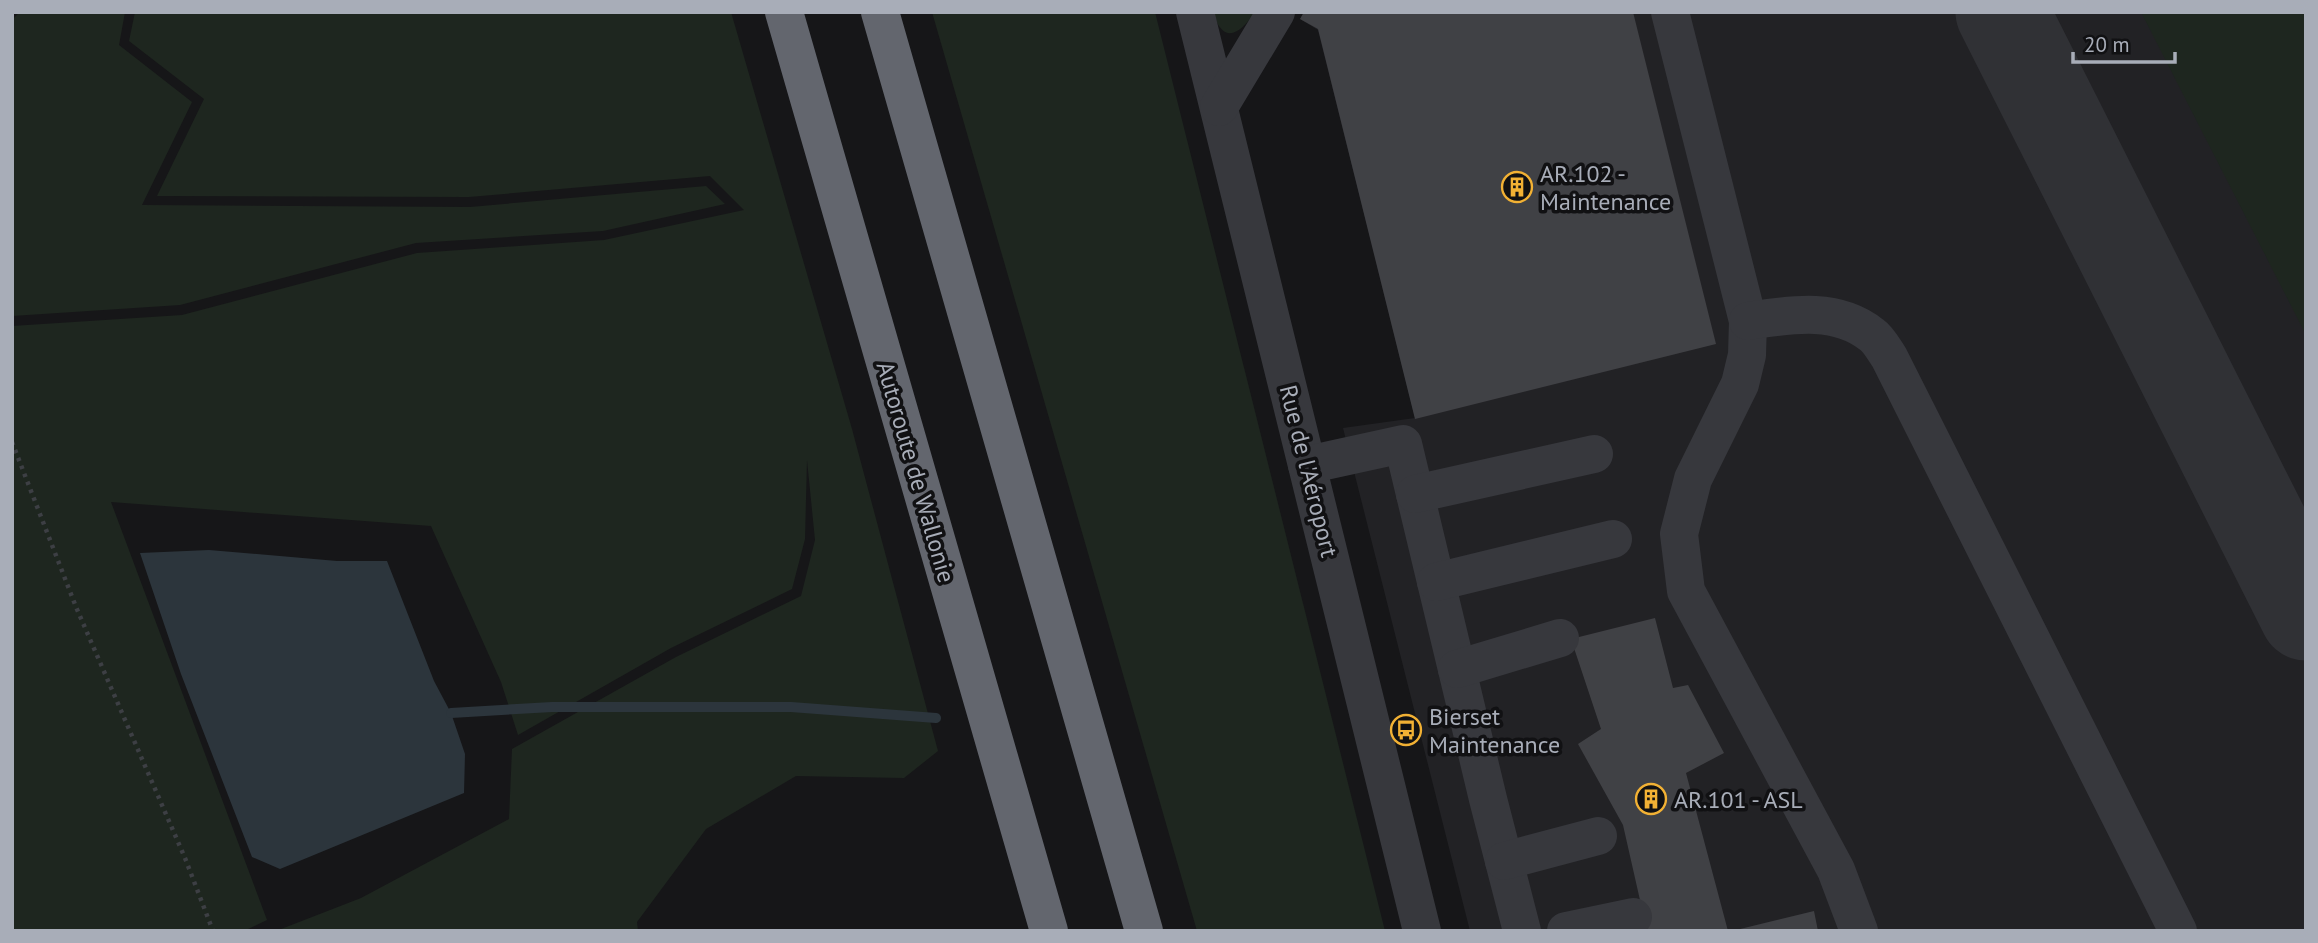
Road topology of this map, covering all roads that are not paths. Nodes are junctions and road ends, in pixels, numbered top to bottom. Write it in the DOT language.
graph roads {
  1 [pos="784,12"];
  2 [pos="880,12"];
  3 [pos="1195,12"];
  4 [pos="1276,12"];
  5 [pos="1670,12"];
  6 [pos="1219,107"];
  7 [pos="1748,321"];
  8 [pos="1594,454"];
  9 [pos="1307,465"];
  10 [pos="1415,494"];
  11 [pos="1614,539"];
  12 [pos="1436,582"];
  13 [pos="1560,638"];
  14 [pos="1457,669"];
  15 [pos="1598,836"];
  16 [pos="1504,861"];
  17 [pos="1633,917"];
  18 [pos="1049,931"];
  19 [pos="1144,931"];
  20 [pos="1422,931"];
  21 [pos="1522,931"];
  22 [pos="1566,931"];
  23 [pos="1859,931"];
  24 [pos="2178,931"];
  1 -- 18 [label="highway, Autoroute de Wallonie"];
  2 -- 19 [label="highway"];
  3 -- 6 [label="street, Rue de l'Aéroport"];
  4 -- 6 [label="street"];
  5 -- 7 [label="street"];
  6 -- 9 [label="street, Rue de l'Aéroport"];
  7 -- 23 [label="street"];
  7 -- 24 [label="street"];
  8 -- 10 [label="street"];
  9 -- 10 [label="street"];
  9 -- 20 [label="street, Rue de l'Aéroport"];
  10 -- 12 [label="street"];
  11 -- 12 [label="street"];
  12 -- 14 [label="street"];
  13 -- 14 [label="street"];
  14 -- 16 [label="street"];
  15 -- 16 [label="street"];
  16 -- 21 [label="street"];
  17 -- 22 [label="street"];
}
